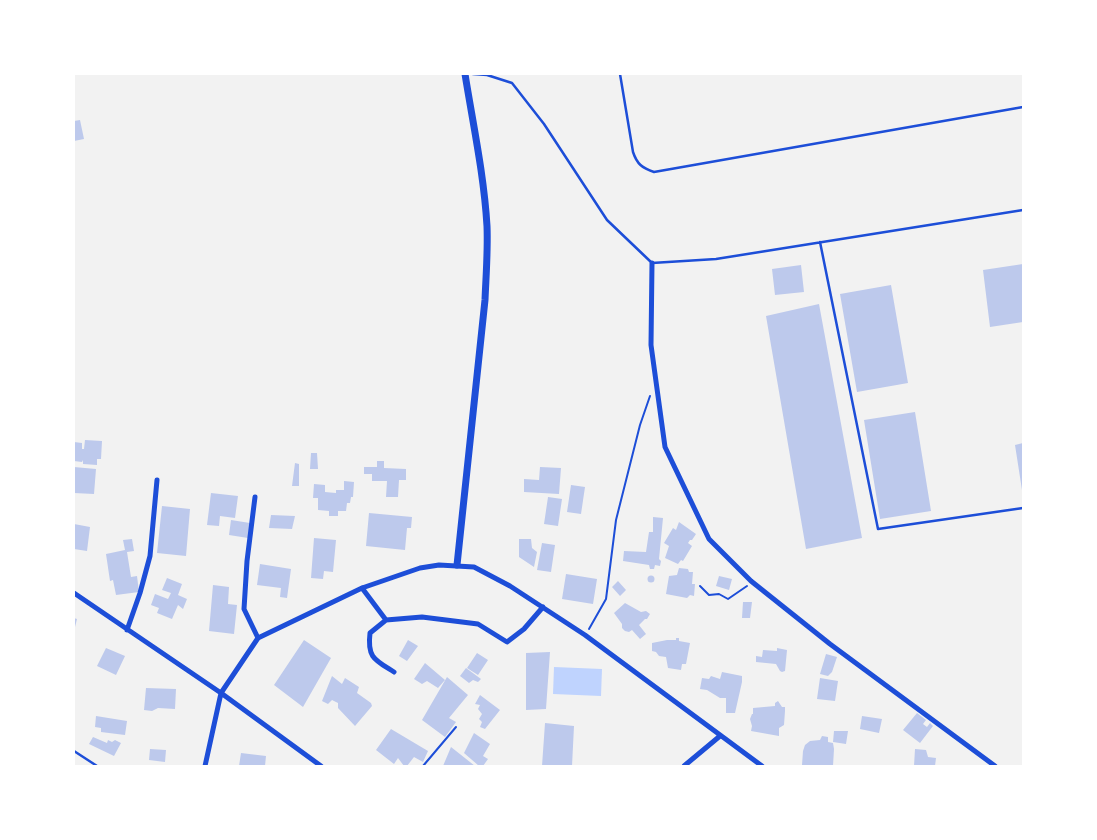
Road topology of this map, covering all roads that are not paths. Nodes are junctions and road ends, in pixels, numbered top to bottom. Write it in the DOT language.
graph roads {
  1 [pos="465,74"];
  2 [pos="473,74"];
  3 [pos="620,74"];
  4 [pos="1023,108"];
  5 [pos="1023,210"];
  6 [pos="820,242"];
  7 [pos="652,264"];
  8 [pos="157,480"];
  9 [pos="256,497"];
  10 [pos="1023,508"];
  11 [pos="457,565"];
  12 [pos="362,588"];
  13 [pos="74,593"];
  14 [pos="543,607"];
  15 [pos="386,620"];
  16 [pos="127,630"];
  17 [pos="258,638"];
  18 [pos="394,672"];
  19 [pos="221,693"];
  20 [pos="720,736"];
  21 [pos="74,751"];
  22 [pos="97,766"];
  23 [pos="205,766"];
  24 [pos="321,766"];
  25 [pos="684,766"];
  26 [pos="762,766"];
  27 [pos="995,766"];
  1 -- 11 [label="street"];
  2 -- 7 [label="lane"];
  3 -- 4 [label="lane"];
  5 -- 6 [label="lane"];
  6 -- 7 [label="lane"];
  6 -- 10 [label="lane"];
  7 -- 27 [label="street"];
  8 -- 16 [label="street"];
  9 -- 17 [label="street"];
  11 -- 12 [label="street"];
  11 -- 14 [label="street"];
  12 -- 15 [label="street"];
  12 -- 17 [label="street"];
  13 -- 16 [label="street"];
  14 -- 15 [label="street"];
  14 -- 20 [label="street"];
  15 -- 18 [label="street"];
  16 -- 19 [label="street"];
  17 -- 19 [label="street"];
  19 -- 23 [label="street"];
  19 -- 24 [label="street"];
  20 -- 25 [label="street"];
  20 -- 26 [label="street"];
  21 -- 22 [label="lane"];
}
